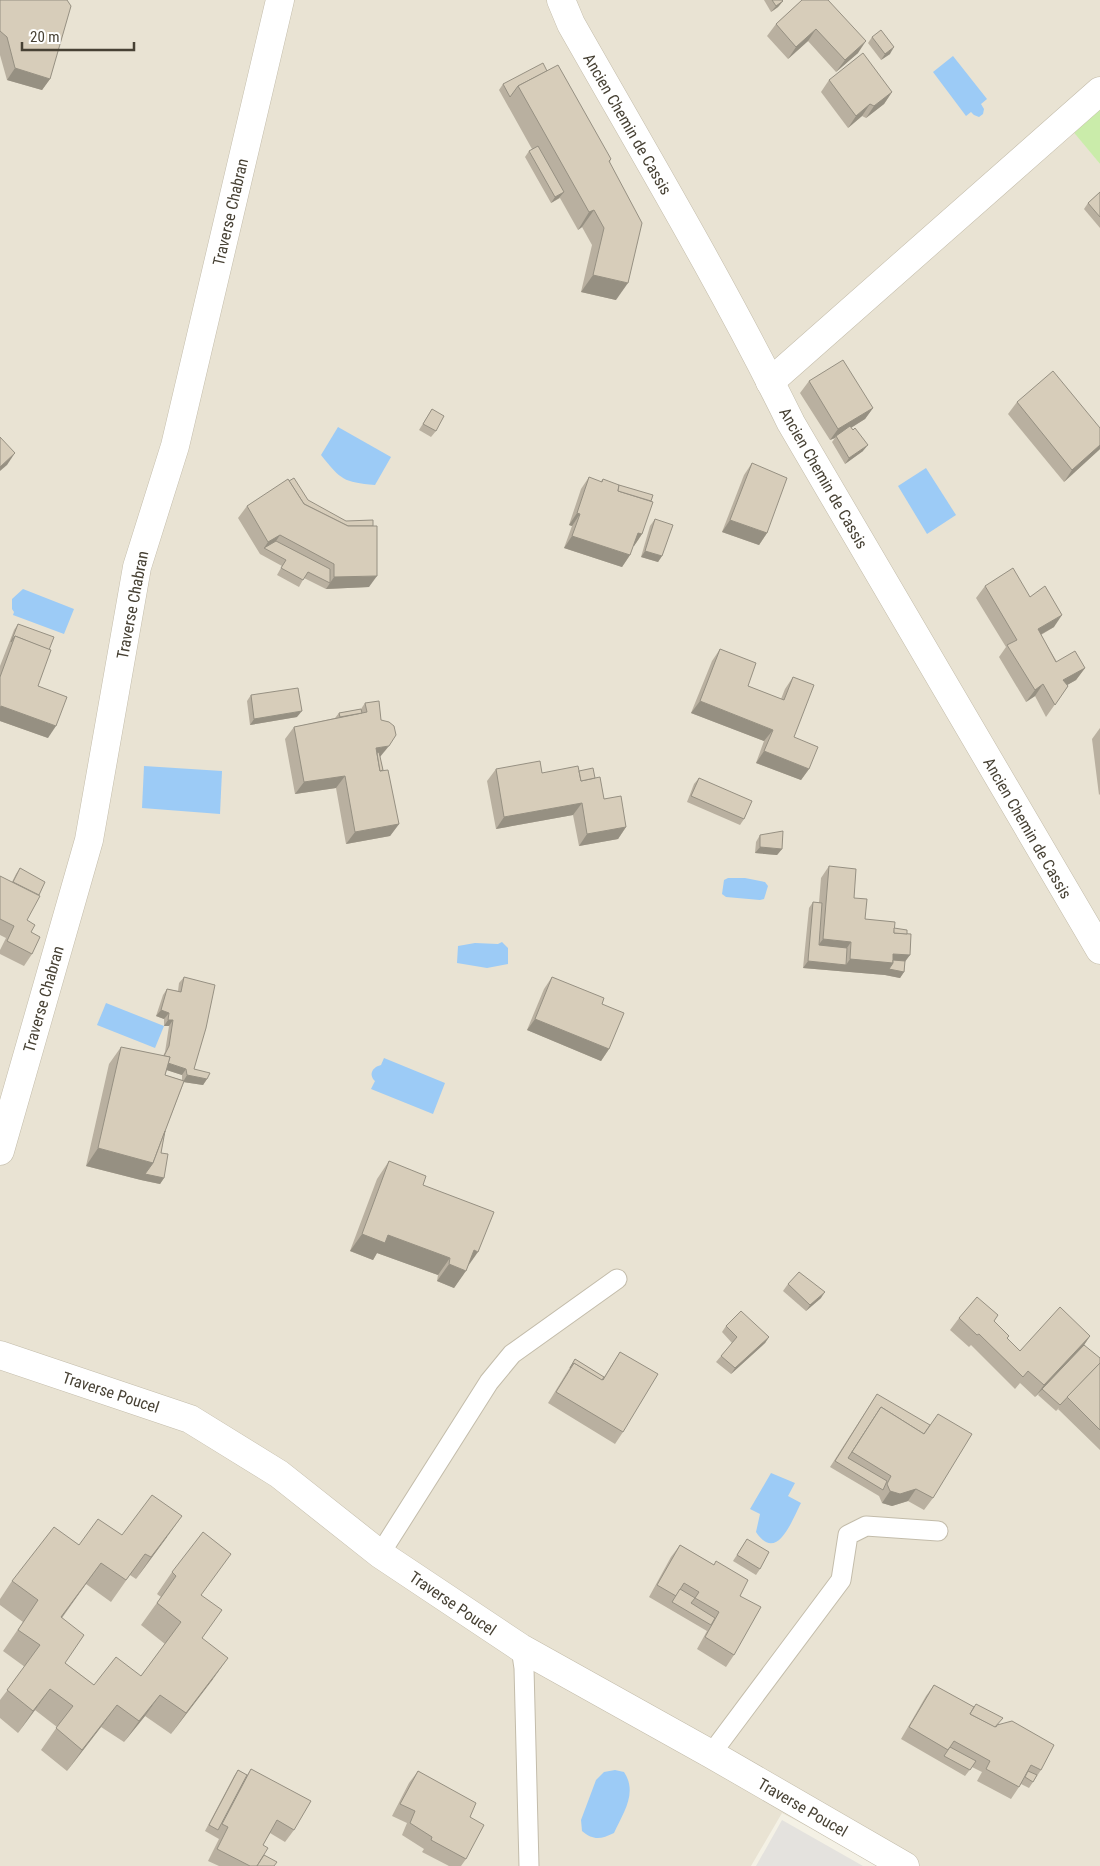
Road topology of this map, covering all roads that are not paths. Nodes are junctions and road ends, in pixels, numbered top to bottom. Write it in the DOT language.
graph roads {
  1 [pos="280,0"];
  2 [pos="561,0"];
  3 [pos="1100,92"];
  4 [pos="770,382"];
  5 [pos="1100,950"];
  6 [pos="0,1151"];
  7 [pos="617,1279"];
  8 [pos="0,1355"];
  9 [pos="938,1531"];
  10 [pos="380,1554"];
  11 [pos="521,1648"];
  12 [pos="711,1754"];
  13 [pos="529,1866"];
  14 [pos="905,1866"];
  1 -- 6 [label="street, Traverse Chabran"];
  2 -- 4 [label="street, Ancien Chemin de Cassis"];
  3 -- 4 [label="street"];
  4 -- 5 [label="street, Ancien Chemin de Cassis"];
  7 -- 10 [label="lane"];
  8 -- 10 [label="street, Traverse Poucel"];
  9 -- 12 [label="lane"];
  10 -- 11 [label="street, Traverse Poucel"];
  11 -- 12 [label="street, Traverse Poucel"];
  11 -- 13 [label="lane"];
  12 -- 14 [label="street, Traverse Poucel"];
}
